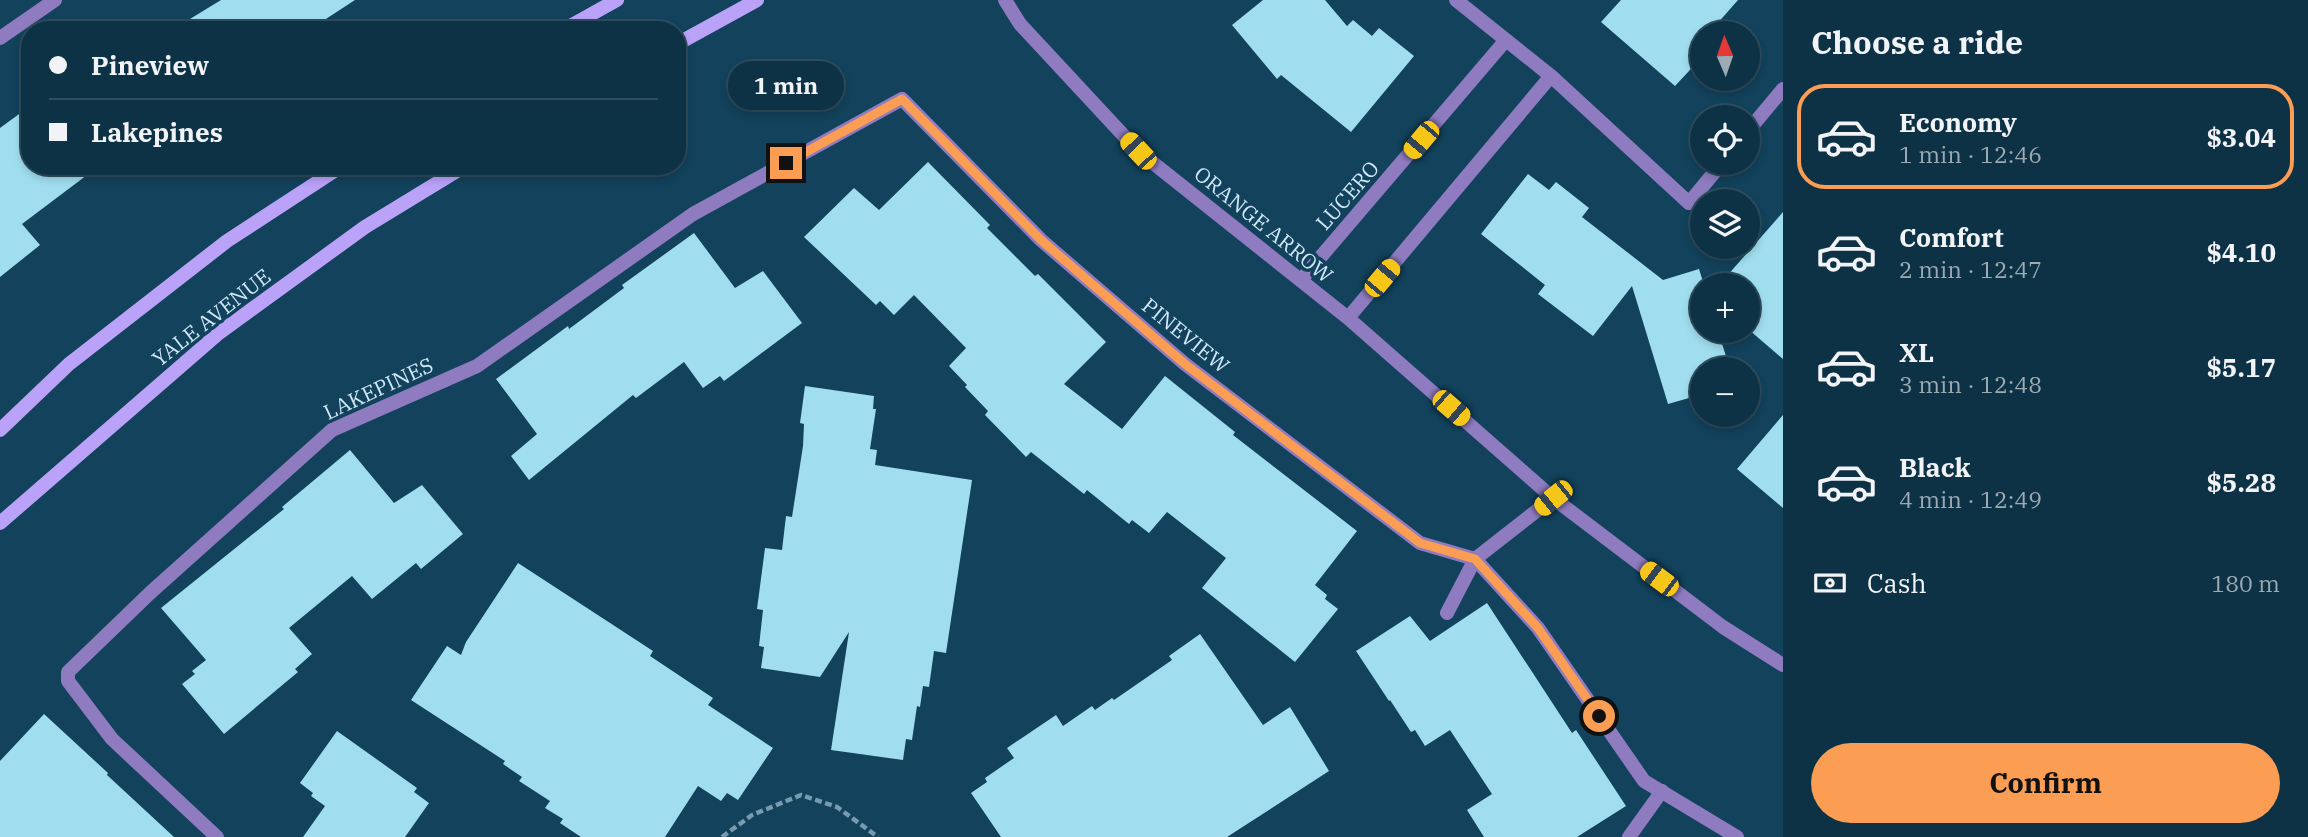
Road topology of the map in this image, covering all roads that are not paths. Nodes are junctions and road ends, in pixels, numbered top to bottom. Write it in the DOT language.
graph roads {
  1 [pos="55,0"];
  2 [pos="617,0"];
  3 [pos="757,0"];
  4 [pos="1005,0"];
  5 [pos="1456,0"];
  6 [pos="25,21"];
  7 [pos="580,21"];
  8 [pos="21,23"];
  9 [pos="0,38"];
  10 [pos="686,39"];
  11 [pos="1506,40"];
  12 [pos="1551,76"];
  13 [pos="1783,89"];
  14 [pos="902,99"];
  15 [pos="1760,117"];
  16 [pos="328,175"];
  17 [pos="450,175"];
  18 [pos="1712,175"];
  19 [pos="1301,281"];
  20 [pos="1348,318"];
  21 [pos="0,430"];
  22 [pos="1553,498"];
  23 [pos="0,523"];
  24 [pos="1475,559"];
  25 [pos="1447,613"];
  26 [pos="1783,665"];
  27 [pos="1662,791"];
  28 [pos="217,837"];
  29 [pos="1629,837"];
  30 [pos="1737,837"];
  1 -- 6 [label="street"];
  2 -- 7 [label="main road"];
  3 -- 10 [label="main road"];
  4 -- 19 [label="street, ORANGE ARROW"];
  5 -- 11 [label="street"];
  8 -- 9 [label="street"];
  11 -- 12 [label="street"];
  11 -- 19 [label="street, LUCERO"];
  12 -- 18 [label="street"];
  12 -- 20 [label="street"];
  13 -- 15 [label="street"];
  14 -- 24 [label="street, PINEVIEW"];
  14 -- 28 [label="street, LAKEPINES"];
  16 -- 21 [label="main road"];
  17 -- 23 [label="main road, YALE AVENUE"];
  19 -- 20 [label="street, ORANGE ARROW"];
  20 -- 22 [label="street, ORANGE ARROW"];
  22 -- 24 [label="street"];
  22 -- 26 [label="street, ORANGE ARROW"];
  24 -- 25 [label="street"];
  24 -- 27 [label="street"];
  27 -- 29 [label="street"];
  27 -- 30 [label="street"];
}
